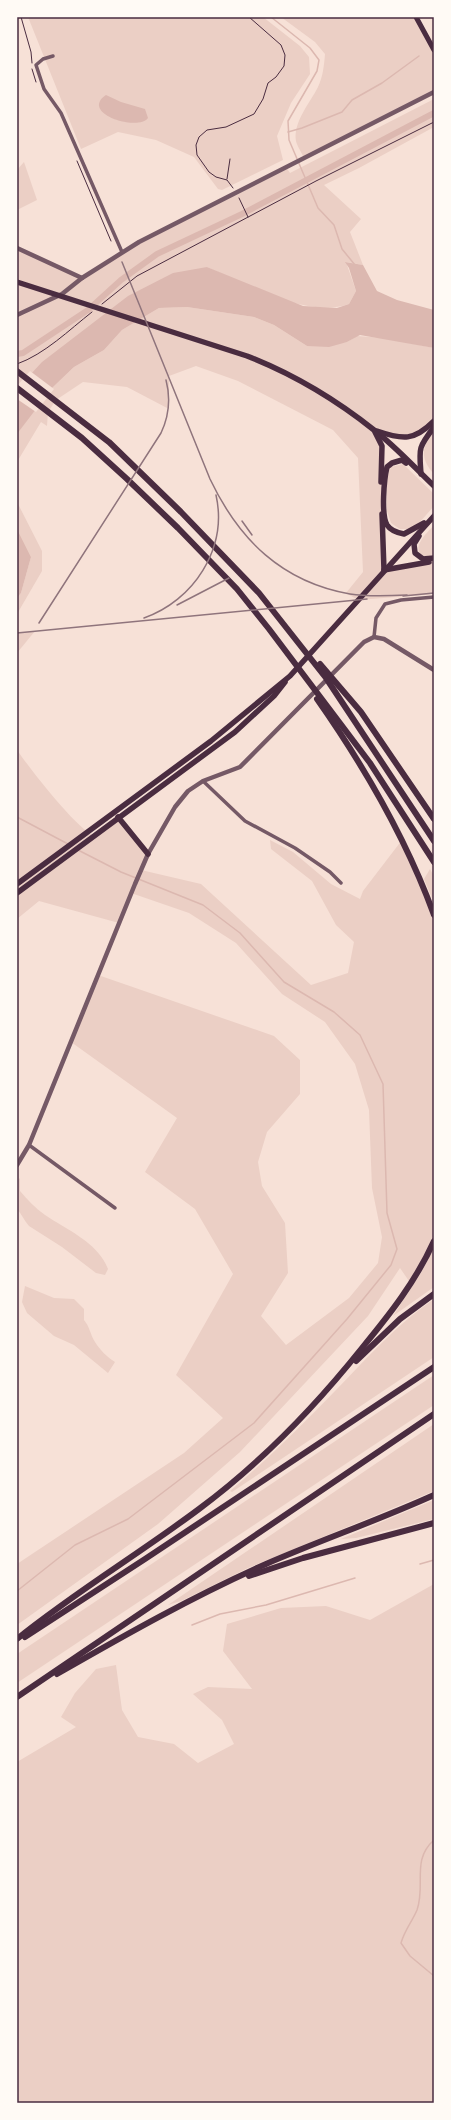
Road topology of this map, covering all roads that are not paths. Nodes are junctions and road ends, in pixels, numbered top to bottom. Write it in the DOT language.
graph roads {
  1 [pos="416,17"];
  2 [pos="434,50"];
  3 [pos="53,56"];
  4 [pos="434,92"];
  5 [pos="17,248"];
  6 [pos="122,252"];
  7 [pos="82,278"];
  8 [pos="17,282"];
  9 [pos="17,315"];
  10 [pos="17,371"];
  11 [pos="17,388"];
  12 [pos="434,421"];
  13 [pos="434,428"];
  14 [pos="375,430"];
  15 [pos="421,474"];
  16 [pos="434,486"];
  17 [pos="432,518"];
  18 [pos="434,560"];
  19 [pos="384,570"];
  20 [pos="259,593"];
  21 [pos="434,597"];
  22 [pos="269,629"];
  23 [pos="374,637"];
  24 [pos="434,670"];
  25 [pos="290,676"];
  26 [pos="230,725"];
  27 [pos="235,732"];
  28 [pos="203,781"];
  29 [pos="114,812"];
  30 [pos="119,819"];
  31 [pos="434,819"];
  32 [pos="434,841"];
  33 [pos="148,854"];
  34 [pos="434,862"];
  35 [pos="33,872"];
  36 [pos="38,878"];
  37 [pos="341,883"];
  38 [pos="17,884"];
  39 [pos="17,893"];
  40 [pos="434,915"];
  41 [pos="29,1146"];
  42 [pos="17,1165"];
  43 [pos="115,1208"];
  44 [pos="434,1241"];
  45 [pos="434,1294"];
  46 [pos="434,1367"];
  47 [pos="339,1377"];
  48 [pos="434,1414"];
  49 [pos="434,1495"];
  50 [pos="434,1523"];
  51 [pos="196,1598"];
  52 [pos="17,1639"];
  53 [pos="17,1642"];
  54 [pos="17,1697"];
  1 -- 2 [label="main road"];
  3 -- 6 [label="street"];
  4 -- 6 [label="street"];
  5 -- 7 [label="street"];
  6 -- 7 [label="street"];
  7 -- 9 [label="street"];
  8 -- 14 [label="main road"];
  10 -- 20 [label="highway"];
  11 -- 22 [label="highway"];
  12 -- 14 [label="main road"];
  13 -- 15 [label="main road"];
  14 -- 15 [label="main road"];
  14 -- 19 [label="main road"];
  15 -- 16 [label="main road"];
  15 -- 17 [label="main road"];
  17 -- 18 [label="main road"];
  17 -- 19 [label="main road"];
  18 -- 19 [label="main road"];
  19 -- 25 [label="main road"];
  20 -- 31 [label="highway"];
  20 -- 32 [label="highway"];
  21 -- 23 [label="street"];
  22 -- 34 [label="highway"];
  22 -- 40 [label="highway"];
  23 -- 24 [label="street"];
  23 -- 28 [label="street"];
  25 -- 26 [label="main road"];
  25 -- 27 [label="main road"];
  26 -- 27 [label="main road"];
  26 -- 29 [label="main road"];
  27 -- 30 [label="main road"];
  28 -- 33 [label="street"];
  28 -- 37 [label="street"];
  29 -- 30 [label="main road"];
  29 -- 35 [label="main road"];
  30 -- 33 [label="main road"];
  30 -- 36 [label="main road"];
  33 -- 41 [label="street"];
  35 -- 36 [label="street"];
  35 -- 38 [label="main road"];
  36 -- 39 [label="main road"];
  41 -- 42 [label="street"];
  41 -- 43 [label="street"];
  44 -- 47 [label="highway"];
  45 -- 47 [label="highway"];
  46 -- 53 [label="highway"];
  47 -- 52 [label="highway"];
  48 -- 54 [label="highway"];
  49 -- 51 [label="highway"];
  50 -- 51 [label="highway"];
  51 -- 54 [label="highway"];
}
